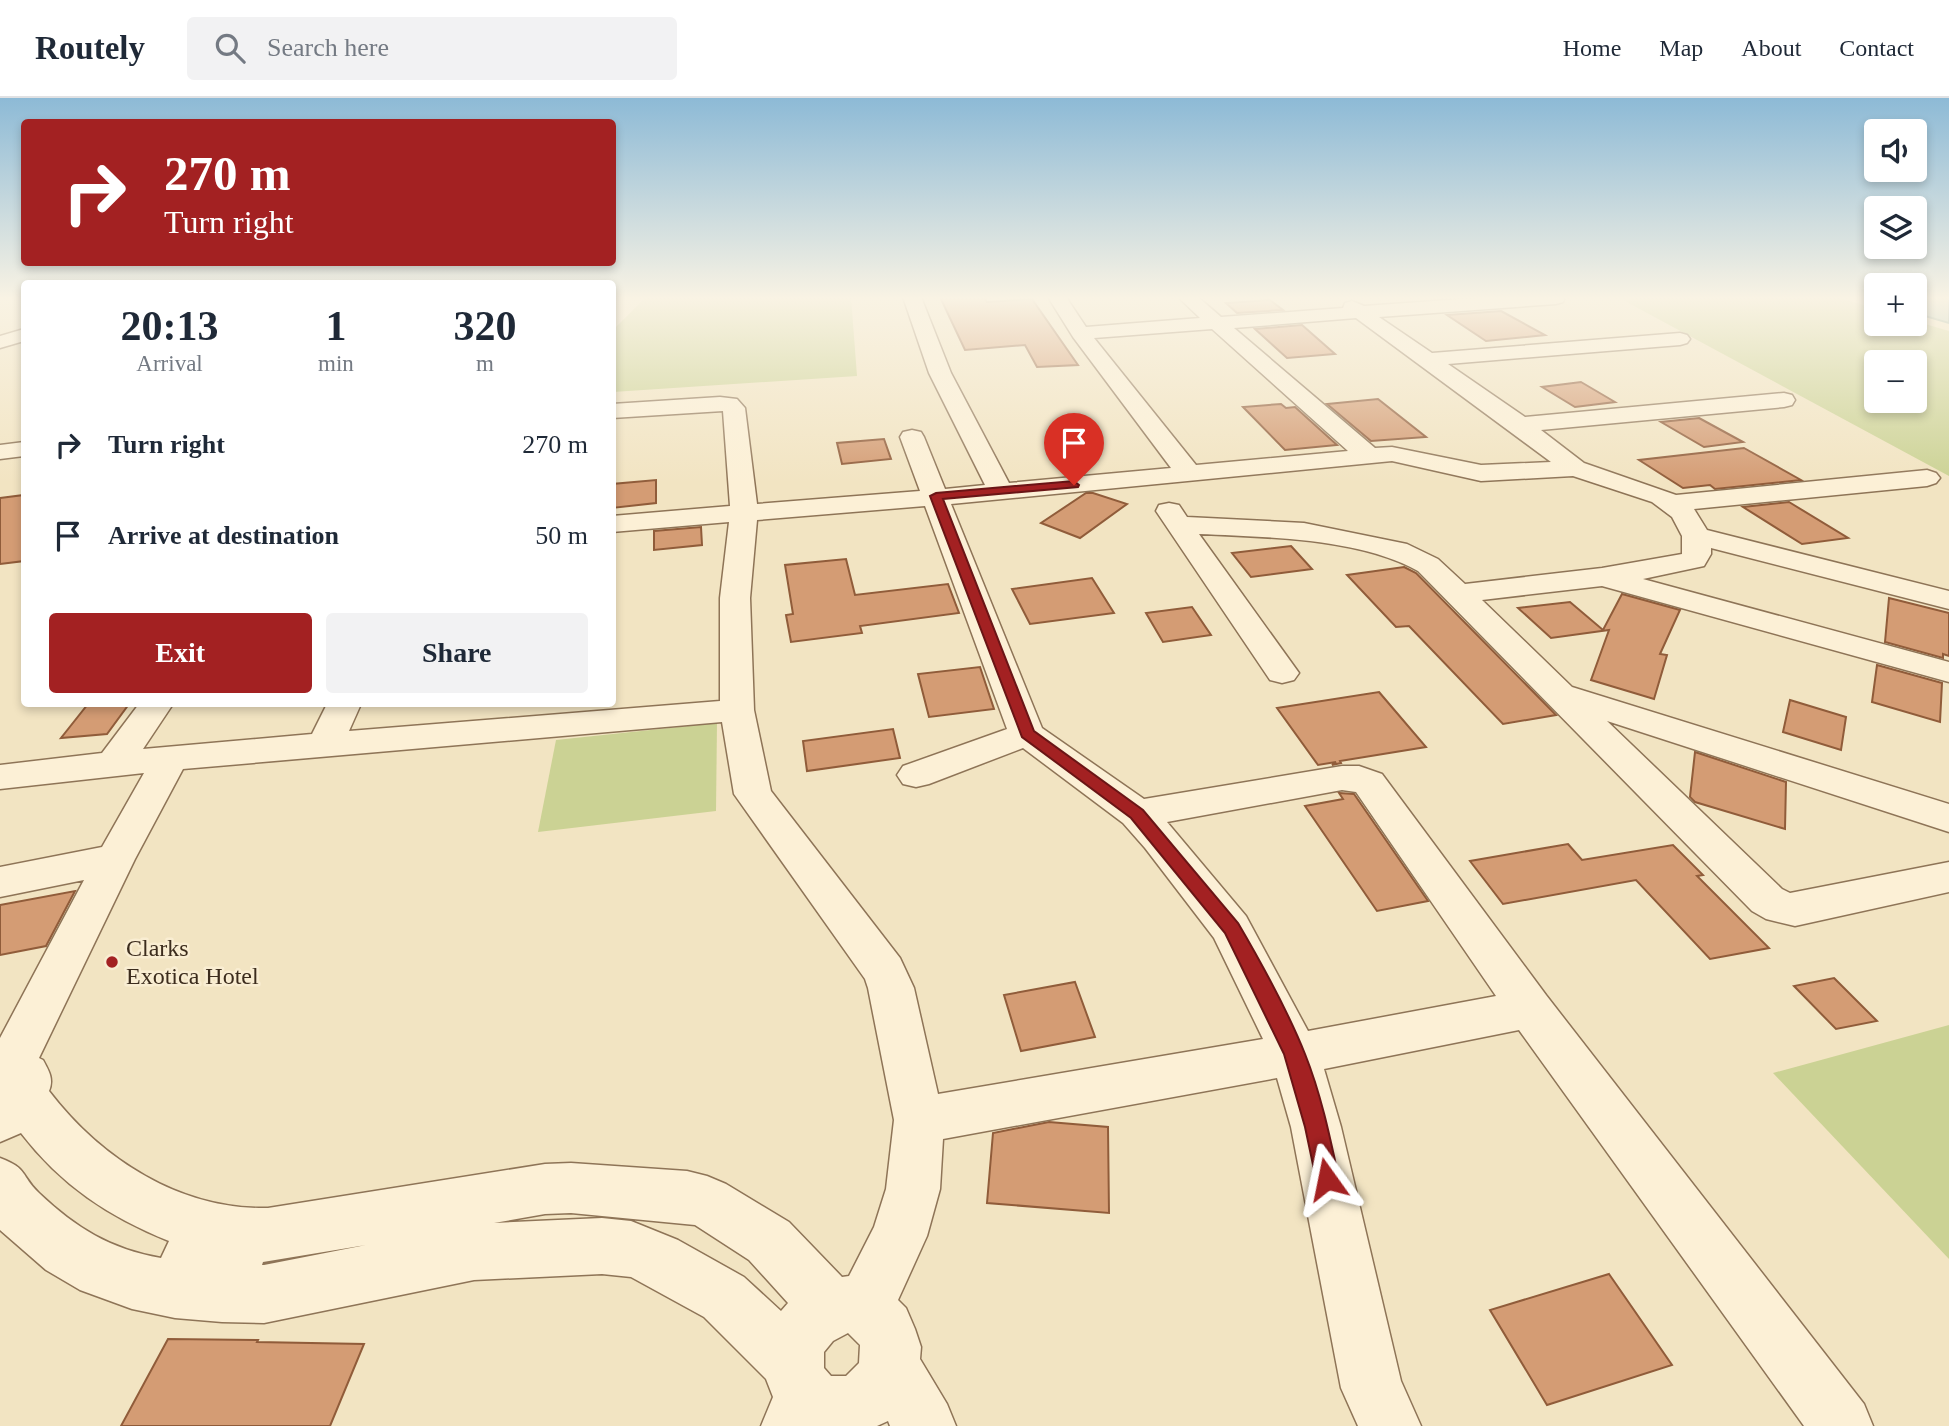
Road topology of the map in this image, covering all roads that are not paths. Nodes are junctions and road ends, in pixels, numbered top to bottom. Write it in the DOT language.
graph roads {
  1 [pos="935,359"];
  2 [pos="1100,359"];
  3 [pos="1260,359"];
  4 [pos="1438,359"];
  5 [pos="1426,360"];
  6 [pos="1784,400"];
  7 [pos="616,411"];
  8 [pos="1520,425"];
  9 [pos="912,437"];
  10 [pos="1369,456"];
  11 [pos="1575,468"];
  12 [pos="1189,474"];
  13 [pos="1146,478"];
  14 [pos="1927,478"];
  15 [pos="1001,492"];
  16 [pos="936,496"];
  17 [pos="1673,503"];
  18 [pos="744,512"];
  19 [pos="616,524"];
  20 [pos="1178,525"];
  21 [pos="1696,537"];
  22 [pos="1602,577"];
  23 [pos="1460,594"];
  24 [pos="1949,600"];
  25 [pos="1949,672"];
  26 [pos="1282,673"];
  27 [pos="1559,694"];
  28 [pos="154,707"];
  29 [pos="343,707"];
  30 [pos="737,710"];
  31 [pos="530,715"];
  32 [pos="1027,734"];
  33 [pos="325,744"];
  34 [pos="171,758"];
  35 [pos="114,764"];
  36 [pos="916,775"];
  37 [pos="0,777"];
  38 [pos="1137,814"];
  39 [pos="1949,818"];
  40 [pos="115,859"];
  41 [pos="1949,877"];
  42 [pos="0,882"];
  43 [pos="1530,1009"];
  44 [pos="1295,1054"];
  45 [pos="8,1087"];
  46 [pos="919,1120"];
  47 [pos="0,1183"];
  48 [pos="226,1233"];
  49 [pos="198,1291"];
  50 [pos="848,1307"];
  51 [pos="833,1397"];
  52 [pos="1838,1425"];
  53 [pos="925,1426"];
  54 [pos="1390,1426"];
  1 -- 15 [label="street"];
  2 -- 12 [label="street"];
  3 -- 10 [label="street"];
  4 -- 5 [label="street"];
  5 -- 8 [label="street"];
  6 -- 8 [label="street"];
  7 -- 18 [label="street"];
  8 -- 11 [label="street"];
  9 -- 16 [label="street"];
  10 -- 11 [label="street"];
  10 -- 12 [label="street"];
  11 -- 17 [label="street"];
  12 -- 13 [label="street"];
  13 -- 15 [label="street"];
  13 -- 20 [label="street"];
  14 -- 17 [label="street"];
  15 -- 16 [label="street"];
  16 -- 18 [label="street"];
  16 -- 32 [label="street"];
  17 -- 21 [label="street"];
  18 -- 19 [label="street"];
  18 -- 30 [label="street"];
  20 -- 23 [label="street"];
  20 -- 26 [label="street"];
  21 -- 22 [label="street"];
  21 -- 24 [label="street"];
  22 -- 23 [label="street"];
  22 -- 25 [label="street"];
  23 -- 27 [label="street"];
  27 -- 39 [label="street"];
  27 -- 41 [label="street"];
  28 -- 35 [label="street"];
  29 -- 33 [label="street"];
  30 -- 31 [label="street"];
  30 -- 46 [label="street"];
  31 -- 33 [label="street"];
  32 -- 36 [label="street"];
  32 -- 38 [label="street"];
  33 -- 34 [label="street"];
  34 -- 35 [label="street"];
  34 -- 40 [label="street"];
  35 -- 37 [label="street"];
  38 -- 43 [label="street"];
  38 -- 44 [label="street"];
  40 -- 42 [label="street"];
  40 -- 45 [label="street"];
  43 -- 44 [label="street"];
  43 -- 52 [label="street"];
  44 -- 46 [label="street"];
  44 -- 54 [label="street"];
  45 -- 48 [label="street"];
  46 -- 50 [label="street"];
  47 -- 49 [label="street"];
  48 -- 49 [label="street"];
  48 -- 50 [label="street"];
  49 -- 51 [label="street"];
  50 -- 51 [label="street"];
  50 -- 51 [label="street"];
  51 -- 53 [label="street"];
}
